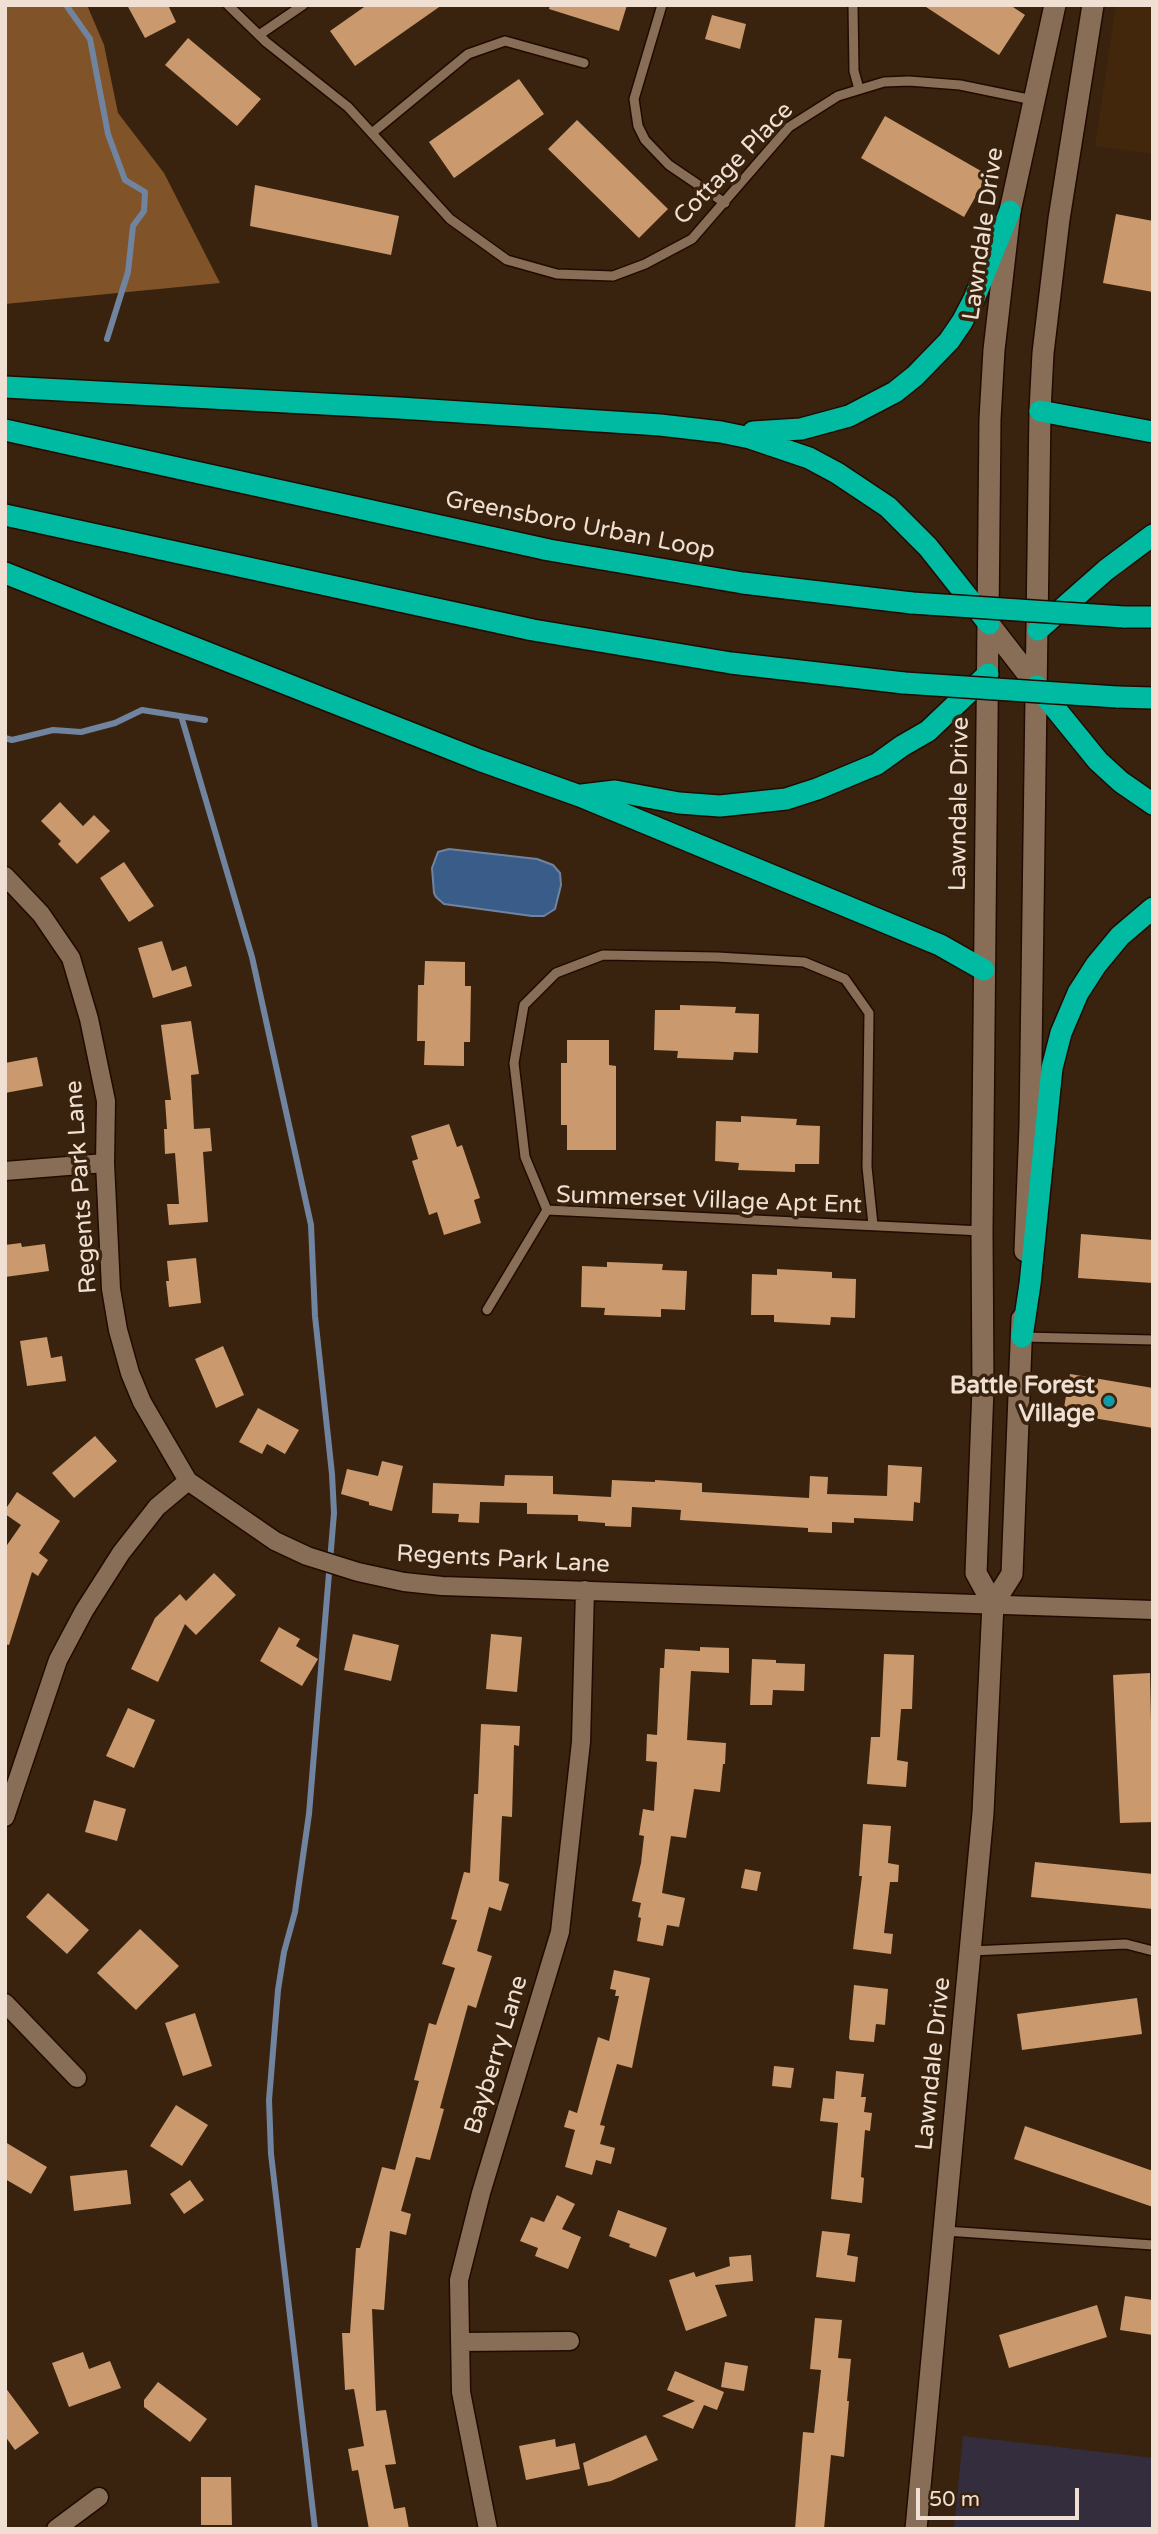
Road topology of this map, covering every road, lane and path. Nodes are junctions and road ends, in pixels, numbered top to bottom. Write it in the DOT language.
graph roads {
  1 [pos="228,5"];
  2 [pos="303,5"];
  3 [pos="662,5"];
  4 [pos="853,5"];
  5 [pos="1055,5"];
  6 [pos="1093,5"];
  7 [pos="259,35"];
  8 [pos="584,63"];
  9 [pos="859,89"];
  10 [pos="1033,100"];
  11 [pos="372,133"];
  12 [pos="725,203"];
  13 [pos="1010,211"];
  14 [pos="5,387"];
  15 [pos="1040,411"];
  16 [pos="5,430"];
  17 [pos="721,432"];
  18 [pos="1153,432"];
  19 [pos="5,516"];
  20 [pos="1153,535"];
  21 [pos="5,573"];
  22 [pos="1153,617"];
  23 [pos="989,624"];
  24 [pos="1038,630"];
  25 [pos="1012,653"];
  26 [pos="988,674"];
  27 [pos="1037,686"];
  28 [pos="1153,698"];
  29 [pos="580,796"];
  30 [pos="1153,804"];
  31 [pos="5,876"];
  32 [pos="1153,908"];
  33 [pos="984,970"];
  34 [pos="105,1163"];
  35 [pos="5,1171"];
  36 [pos="547,1210"];
  37 [pos="873,1226"];
  38 [pos="982,1231"];
  39 [pos="487,1310"];
  40 [pos="1022,1337"];
  41 [pos="1153,1340"];
  42 [pos="188,1481"];
  43 [pos="585,1590"];
  44 [pos="993,1604"];
  45 [pos="1153,1610"];
  46 [pos="5,1817"];
  47 [pos="971,1951"];
  48 [pos="1153,1951"];
  49 [pos="5,2003"];
  50 [pos="77,2078"];
  51 [pos="944,2231"];
  52 [pos="1153,2245"];
  53 [pos="570,2341"];
  54 [pos="461,2342"];
  55 [pos="99,2497"];
  56 [pos="56,2529"];
  57 [pos="488,2529"];
  58 [pos="916,2529"];
  1 -- 7 [label="lane, Cottage Place"];
  2 -- 7 [label="lane"];
  3 -- 12 [label="lane"];
  4 -- 9 [label="lane"];
  5 -- 10 [label="main road, Lawndale Drive"];
  6 -- 15 [label="main road, Lawndale Drive"];
  7 -- 11 [label="lane, Cottage Place"];
  8 -- 11 [label="lane"];
  9 -- 10 [label="lane, Cottage Place"];
  9 -- 12 [label="lane, Cottage Place"];
  10 -- 13 [label="main road, Lawndale Drive"];
  11 -- 12 [label="lane, Cottage Place"];
  13 -- 17 [label="highway"];
  13 -- 23 [label="main road, Lawndale Drive"];
  14 -- 17 [label="highway"];
  15 -- 18 [label="highway"];
  15 -- 24 [label="main road, Lawndale Drive"];
  16 -- 22 [label="highway, Greensboro Urban Loop, bridge"];
  17 -- 23 [label="highway"];
  19 -- 28 [label="highway, bridge"];
  20 -- 24 [label="highway"];
  21 -- 29 [label="highway"];
  23 -- 25 [label="main road"];
  23 -- 26 [label="main road, Lawndale Drive"];
  24 -- 25 [label="main road"];
  24 -- 27 [label="main road, Lawndale Drive"];
  25 -- 26 [label="main road"];
  25 -- 27 [label="main road"];
  26 -- 29 [label="highway"];
  26 -- 33 [label="main road, Lawndale Drive"];
  27 -- 30 [label="highway"];
  27 -- 40 [label="main road, Lawndale Drive"];
  29 -- 33 [label="highway"];
  31 -- 34 [label="street, Regents Park Lane"];
  32 -- 40 [label="highway"];
  33 -- 38 [label="main road, Lawndale Drive"];
  34 -- 35 [label="street"];
  34 -- 42 [label="street, Regents Park Lane"];
  36 -- 37 [label="lane, Summerset Village Apt Ent"];
  36 -- 37 [label="lane"];
  36 -- 39 [label="lane, Summerset Village Apt Ent"];
  37 -- 38 [label="lane, Summerset Village Apt Ent"];
  38 -- 44 [label="main road, Lawndale Drive"];
  40 -- 41 [label="lane"];
  40 -- 44 [label="main road, Lawndale Drive"];
  42 -- 43 [label="street, Regents Park Lane"];
  42 -- 46 [label="street"];
  43 -- 44 [label="street, Regents Park Lane"];
  43 -- 54 [label="street, Bayberry Lane"];
  44 -- 45 [label="street, Regents Park Lane"];
  44 -- 47 [label="main road, Lawndale Drive"];
  47 -- 48 [label="lane"];
  47 -- 51 [label="main road, Lawndale Drive"];
  49 -- 50 [label="street"];
  51 -- 52 [label="lane"];
  51 -- 58 [label="main road, Lawndale Drive"];
  53 -- 54 [label="street"];
  54 -- 57 [label="street, Bayberry Lane"];
  55 -- 56 [label="street"];
}
